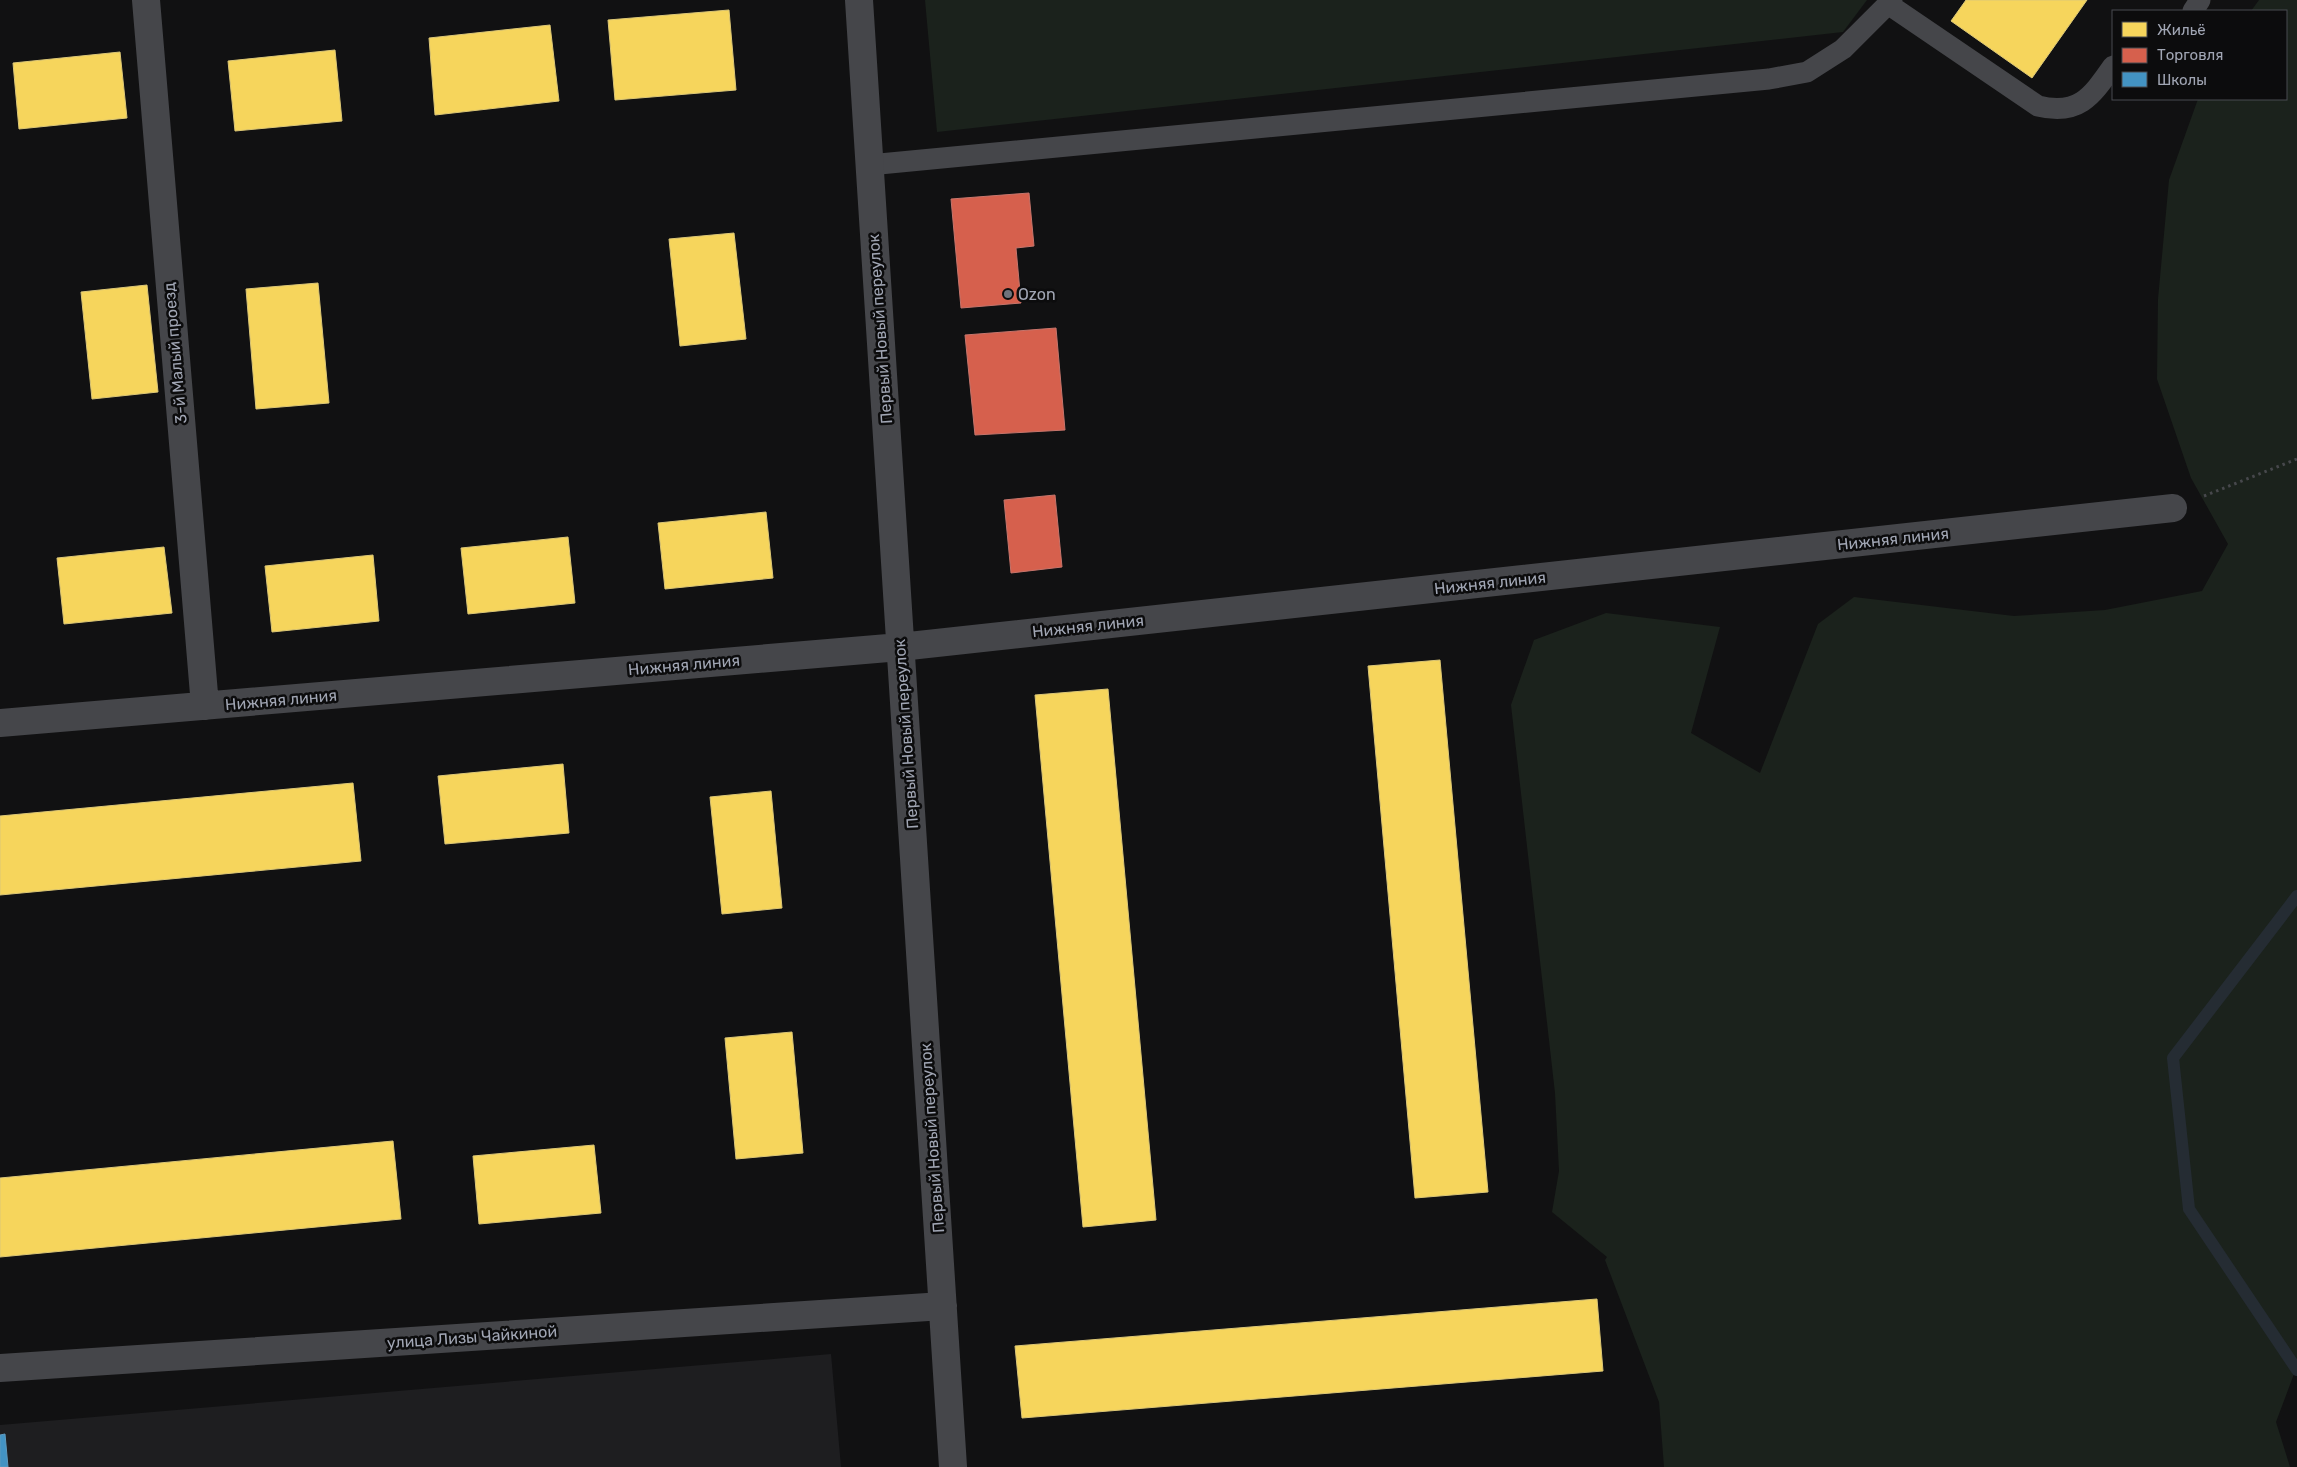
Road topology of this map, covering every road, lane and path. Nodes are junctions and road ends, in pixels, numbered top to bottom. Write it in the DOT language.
graph roads {
  1 [pos="146,0"];
  2 [pos="859,0"];
  3 [pos="1890,2"];
  4 [pos="2112,67"];
  5 [pos="869,165"];
  6 [pos="2297,459"];
  7 [pos="2173,508"];
  8 [pos="900,647"];
  9 [pos="205,706"];
  10 [pos="0,724"];
  11 [pos="943,1306"];
  12 [pos="0,1368"];
  13 [pos="953,1467"];
  1 -- 9 [label="street, 3-й Малый проезд"];
  2 -- 5 [label="street, Первый Новый переулок"];
  3 -- 4 [label="lane"];
  3 -- 5 [label="lane"];
  5 -- 8 [label="street, Первый Новый переулок"];
  6 -- 7 [label="path"];
  7 -- 8 [label="street, Нижняя линия"];
  8 -- 9 [label="street, Нижняя линия"];
  8 -- 11 [label="street, Первый Новый переулок"];
  9 -- 10 [label="street, Нижняя линия"];
  11 -- 12 [label="street, улица Лизы Чайкиной"];
  11 -- 13 [label="street, Первый Новый переулок"];
}
